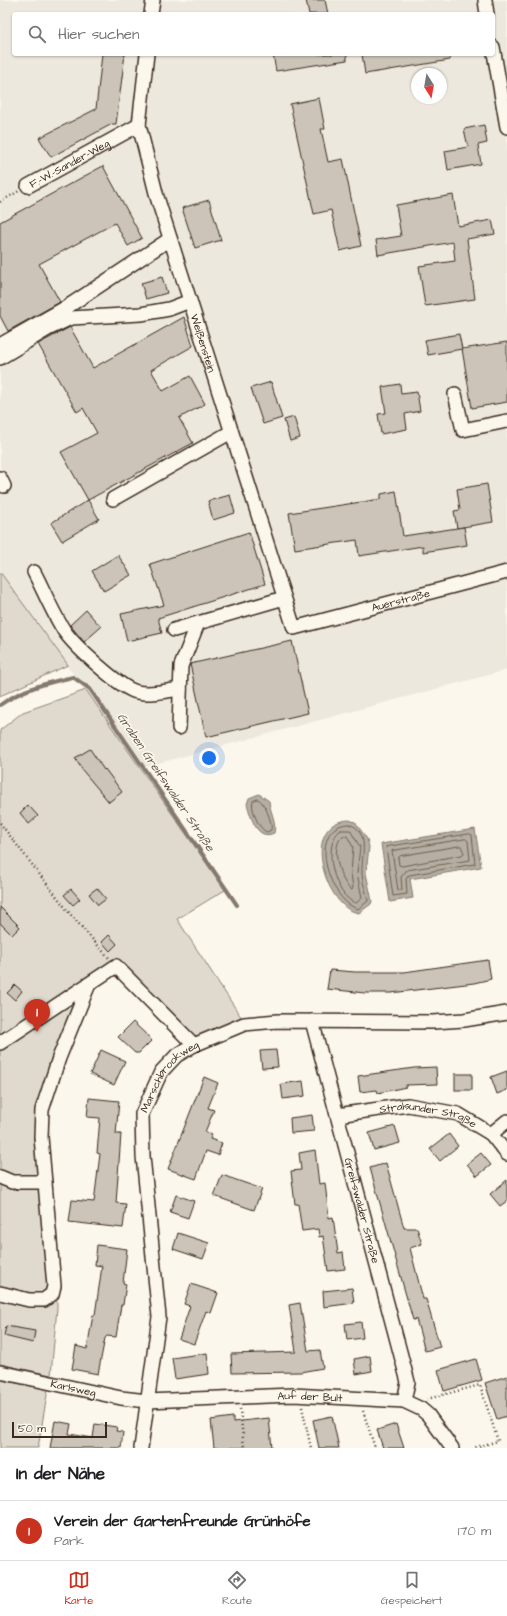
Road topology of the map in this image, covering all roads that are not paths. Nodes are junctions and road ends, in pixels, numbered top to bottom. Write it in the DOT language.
graph roads {
  1 [pos="153,0"];
  2 [pos="485,0"];
  3 [pos="151,12"];
  4 [pos="487,12"];
  5 [pos="147,56"];
  6 [pos="495,56"];
  7 [pos="139,125"];
  8 [pos="507,127"];
  9 [pos="28,186"];
  10 [pos="170,239"];
  11 [pos="190,302"];
  12 [pos="0,345"];
  13 [pos="0,358"];
  14 [pos="454,394"];
  15 [pos="507,421"];
  16 [pos="231,432"];
  17 [pos="113,499"];
  18 [pos="34,572"];
  19 [pos="507,572"];
  20 [pos="284,598"];
  21 [pos="198,623"];
  22 [pos="294,628"];
  23 [pos="174,630"];
  24 [pos="180,689"];
  25 [pos="179,728"];
  26 [pos="89,984"];
  27 [pos="507,1013"];
  28 [pos="312,1021"];
  29 [pos="0,1043"];
  30 [pos="194,1045"];
  31 [pos="337,1115"];
  32 [pos="507,1121"];
  33 [pos="491,1134"];
  34 [pos="507,1154"];
  35 [pos="0,1177"];
  36 [pos="45,1182"];
  37 [pos="0,1293"];
  38 [pos="0,1372"];
  39 [pos="147,1401"];
  40 [pos="408,1402"];
  41 [pos="141,1448"];
  42 [pos="452,1448"];
  1 -- 3 [label="street"];
  2 -- 4 [label="street"];
  5 -- 7 [label="street, Weißenstein"];
  6 -- 8 [label="street"];
  7 -- 9 [label="street, F.-W.-Sander-Weg"];
  7 -- 10 [label="street, Weißenstein"];
  10 -- 11 [label="street, Weißenstein"];
  10 -- 12 [label="street"];
  11 -- 13 [label="street"];
  11 -- 16 [label="street, Weißenstein"];
  14 -- 15 [label="street"];
  16 -- 17 [label="street"];
  16 -- 20 [label="street, Weißenstein"];
  18 -- 24 [label="street"];
  19 -- 22 [label="street, Auerstraße"];
  20 -- 21 [label="street"];
  20 -- 22 [label="street, Weißenstein"];
  21 -- 23 [label="street"];
  21 -- 24 [label="street"];
  24 -- 25 [label="street"];
  26 -- 29 [label="street"];
  26 -- 30 [label="street"];
  26 -- 36 [label="street"];
  27 -- 28 [label="street, Marschbrookweg"];
  28 -- 30 [label="street, Marschbrookweg"];
  28 -- 31 [label="street, Greifswalder Straße"];
  30 -- 39 [label="street, Marschbrookweg"];
  31 -- 33 [label="street, Stralsunder Straße"];
  31 -- 40 [label="street, Greifswalder Straße"];
  32 -- 33 [label="street"];
  33 -- 34 [label="street, Stralsunder Straße"];
  35 -- 36 [label="street"];
  36 -- 37 [label="street"];
  38 -- 39 [label="street, Karlsweg"];
  39 -- 40 [label="street, Auf der Bult"];
  39 -- 41 [label="street, Marschbrookweg"];
  40 -- 42 [label="street, Auf der Bult"];
}
